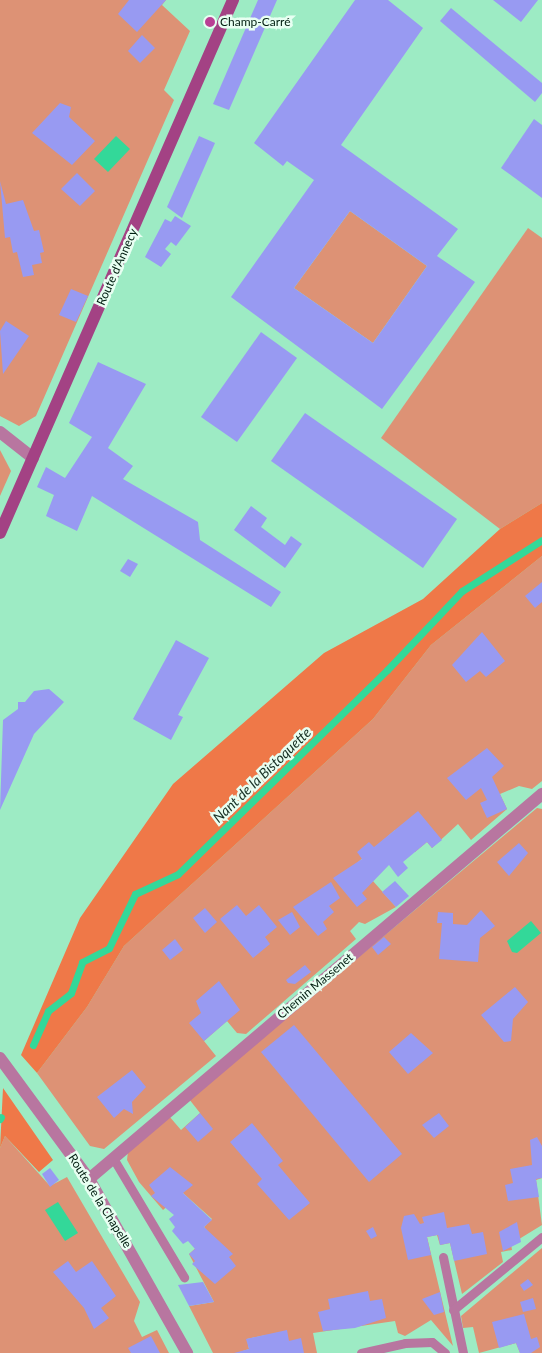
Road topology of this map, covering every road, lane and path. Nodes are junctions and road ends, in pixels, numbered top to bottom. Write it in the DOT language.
graph roads {
  1 [pos="234,0"];
  2 [pos="0,432"];
  3 [pos="33,458"];
  4 [pos="0,533"];
  5 [pos="542,794"];
  6 [pos="0,1058"];
  7 [pos="113,1158"];
  8 [pos="89,1179"];
  9 [pos="542,1237"];
  10 [pos="443,1257"];
  11 [pos="184,1277"];
  12 [pos="454,1310"];
  13 [pos="187,1353"];
  14 [pos="361,1353"];
  15 [pos="445,1353"];
  16 [pos="463,1353"];
  1 -- 3 [label="main road, Route d'Annecy"];
  2 -- 3 [label="street"];
  3 -- 4 [label="main road, Route d'Annecy"];
  5 -- 7 [label="street, Chemin Massenet"];
  6 -- 8 [label="street, Route de la Chapelle"];
  7 -- 8 [label="street, Chemin Massenet"];
  7 -- 11 [label="lane"];
  8 -- 13 [label="street, Route de la Chapelle"];
  9 -- 12 [label="lane"];
  10 -- 12 [label="lane"];
  12 -- 16 [label="lane"];
  14 -- 15 [label="lane"];
}
